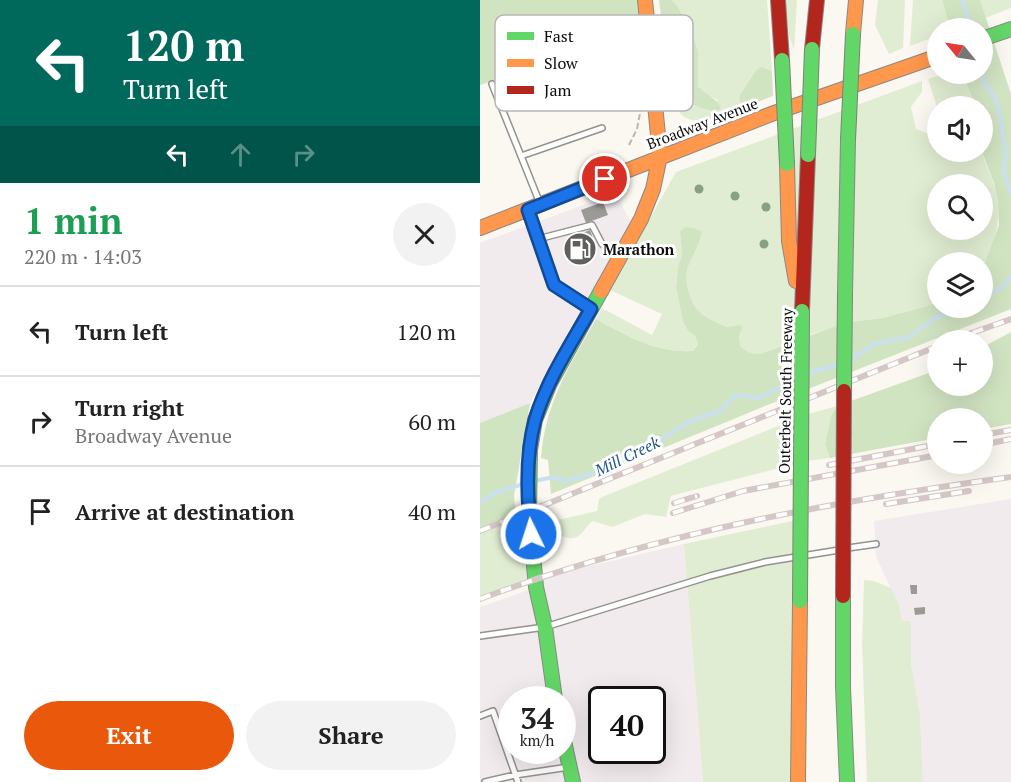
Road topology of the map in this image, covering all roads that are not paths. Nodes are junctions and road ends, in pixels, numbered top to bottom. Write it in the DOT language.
graph roads {
  1 [pos="645,0"];
  2 [pos="778,0"];
  3 [pos="817,0"];
  4 [pos="856,0"];
  5 [pos="646,15"];
  6 [pos="1011,29"];
  7 [pos="993,35"];
  8 [pos="927,60"];
  9 [pos="492,84"];
  10 [pos="495,91"];
  11 [pos="503,111"];
  12 [pos="656,111"];
  13 [pos="602,128"];
  14 [pos="521,156"];
  15 [pos="660,156"];
  16 [pos="534,207"];
  17 [pos="480,228"];
  18 [pos="538,239"];
  19 [pos="619,259"];
  20 [pos="591,309"];
  21 [pos="802,311"];
  22 [pos="876,544"];
  23 [pos="545,627"];
  24 [pos="480,636"];
  25 [pos="553,686"];
  26 [pos="480,716"];
  27 [pos="569,764"];
  28 [pos="570,767"];
  29 [pos="515,775"];
  30 [pos="485,782"];
  31 [pos="518,782"];
  32 [pos="573,782"];
  33 [pos="798,782"];
  34 [pos="847,782"];
  1 -- 5 [label="main road"];
  2 -- 21 [label="main road, bridge"];
  3 -- 21 [label="main road, Outerbelt South Freeway, bridge"];
  4 -- 34 [label="main road, bridge"];
  6 -- 7 [label="main road"];
  8 -- 15 [label="main road, Broadway Avenue"];
  9 -- 10 [label="lane"];
  11 -- 14 [label="lane"];
  12 -- 15 [label="main road"];
  13 -- 14 [label="lane"];
  14 -- 16 [label="lane"];
  15 -- 16 [label="main road, Broadway Avenue"];
  15 -- 19 [label="main road"];
  16 -- 17 [label="main road, Broadway Avenue"];
  16 -- 18 [label="lane"];
  18 -- 19 [label="lane"];
  18 -- 20 [label="lane"];
  19 -- 20 [label="main road"];
  20 -- 23 [label="main road"];
  21 -- 33 [label="main road, Outerbelt South Freeway, bridge"];
  22 -- 23 [label="lane"];
  23 -- 24 [label="lane"];
  23 -- 25 [label="main road"];
  26 -- 29 [label="lane"];
  27 -- 28 [label="main road"];
  28 -- 29 [label="lane"];
  28 -- 32 [label="main road"];
  29 -- 30 [label="lane"];
  29 -- 31 [label="lane"];
}
